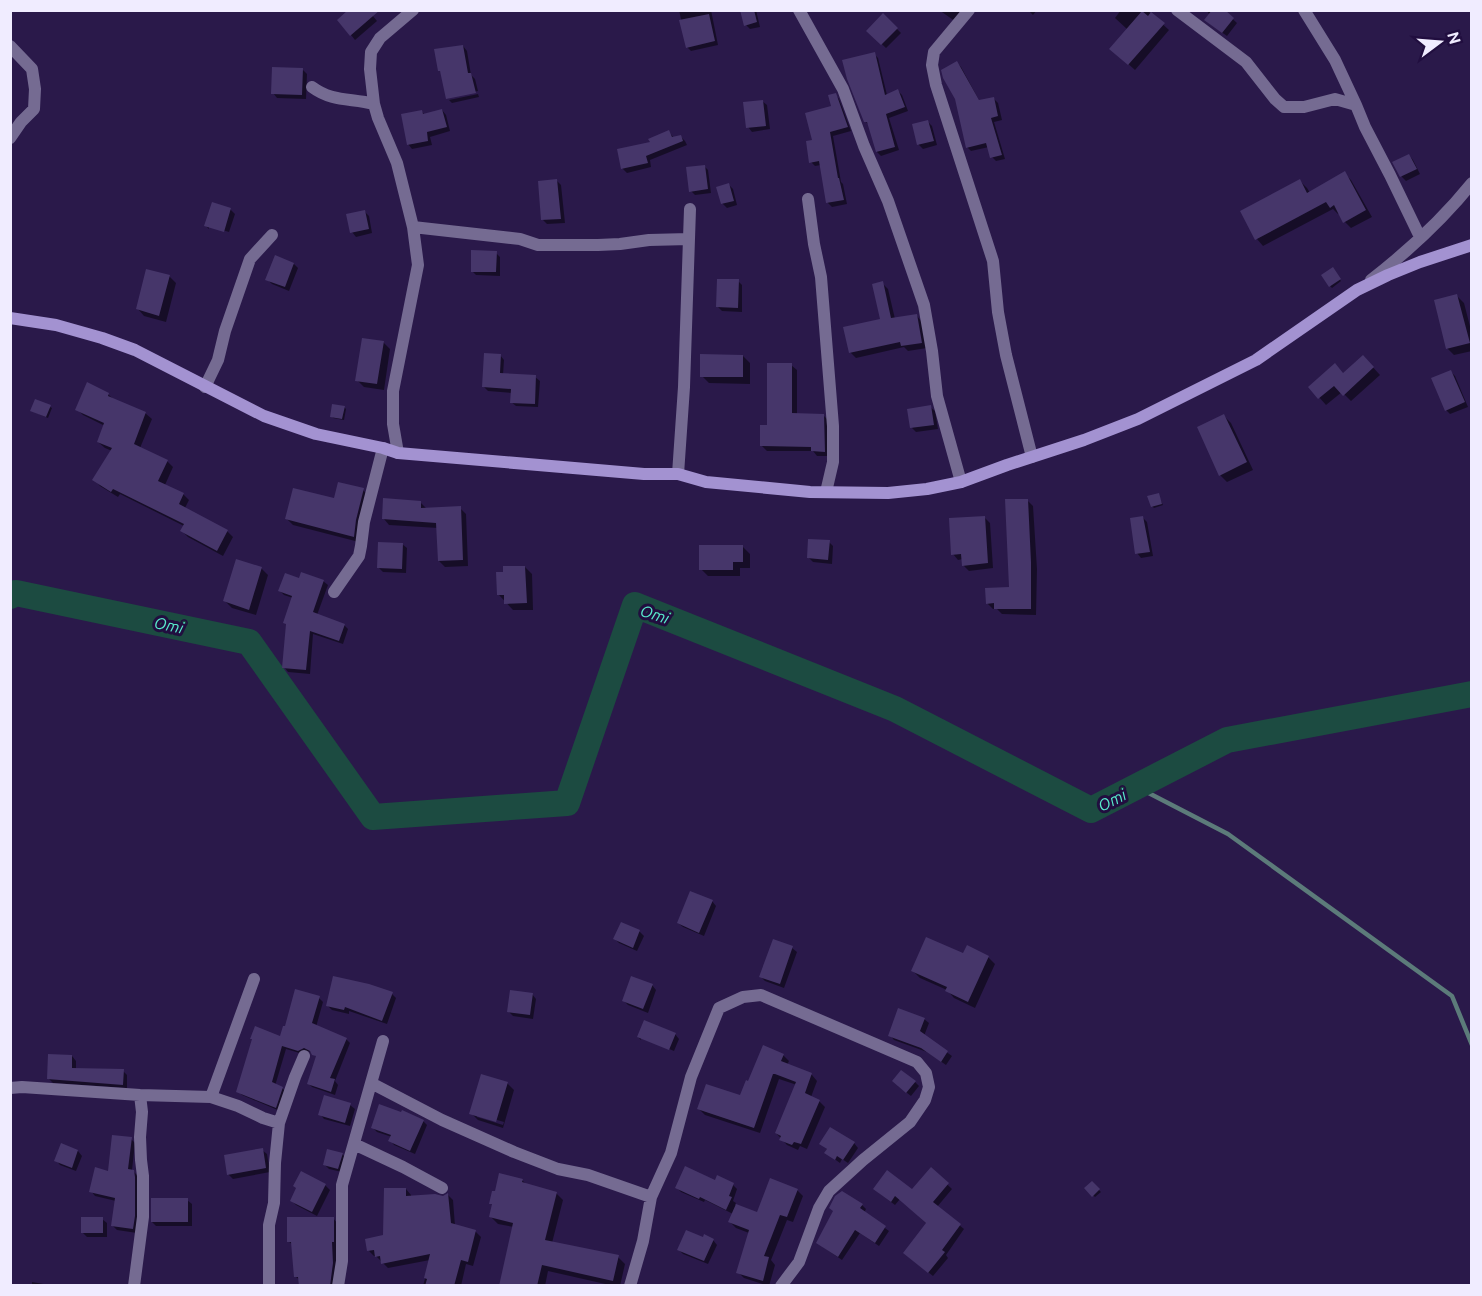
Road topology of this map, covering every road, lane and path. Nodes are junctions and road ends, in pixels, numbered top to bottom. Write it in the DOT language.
graph roads {
  1 [pos="413,10"];
  2 [pos="799,10"];
  3 [pos="969,10"];
  4 [pos="1178,10"];
  5 [pos="1304,10"];
  6 [pos="10,46"];
  7 [pos="312,87"];
  8 [pos="374,104"];
  9 [pos="1356,105"];
  10 [pos="10,138"];
  11 [pos="1472,183"];
  12 [pos="808,199"];
  13 [pos="690,209"];
  14 [pos="413,227"];
  15 [pos="272,235"];
  16 [pos="1420,237"];
  17 [pos="689,239"];
  18 [pos="1472,245"];
  19 [pos="1357,290"];
  20 [pos="10,318"];
  21 [pos="205,387"];
  22 [pos="383,448"];
  23 [pos="398,453"];
  24 [pos="1032,457"];
  25 [pos="678,474"];
  26 [pos="961,482"];
  27 [pos="826,492"];
  28 [pos="334,592"];
  29 [pos="254,979"];
  30 [pos="383,1041"];
  31 [pos="304,1056"];
  32 [pos="371,1083"];
  33 [pos="10,1088"];
  34 [pos="140,1095"];
  35 [pos="211,1097"];
  36 [pos="279,1123"];
  37 [pos="354,1144"];
  38 [pos="442,1188"];
  39 [pos="651,1197"];
  40 [pos="134,1286"];
  41 [pos="269,1286"];
  42 [pos="338,1286"];
  43 [pos="630,1286"];
  44 [pos="781,1286"];
  1 -- 8 [label="street"];
  2 -- 26 [label="street"];
  3 -- 24 [label="street"];
  4 -- 9 [label="street"];
  5 -- 9 [label="street"];
  6 -- 10 [label="street"];
  7 -- 8 [label="street"];
  8 -- 14 [label="street"];
  9 -- 16 [label="street"];
  11 -- 16 [label="street"];
  12 -- 27 [label="street"];
  13 -- 17 [label="street"];
  14 -- 17 [label="street"];
  14 -- 23 [label="street"];
  15 -- 21 [label="street"];
  16 -- 19 [label="street"];
  17 -- 25 [label="street"];
  18 -- 19 [label="main road"];
  19 -- 24 [label="main road"];
  20 -- 21 [label="main road"];
  21 -- 22 [label="main road"];
  22 -- 23 [label="main road"];
  22 -- 28 [label="street"];
  23 -- 25 [label="main road"];
  24 -- 26 [label="main road"];
  25 -- 27 [label="main road"];
  26 -- 27 [label="main road"];
  29 -- 35 [label="street"];
  30 -- 32 [label="street"];
  31 -- 36 [label="street"];
  32 -- 37 [label="street"];
  32 -- 39 [label="street"];
  33 -- 34 [label="street"];
  34 -- 35 [label="street"];
  34 -- 40 [label="street"];
  35 -- 36 [label="street"];
  36 -- 41 [label="street"];
  37 -- 38 [label="street"];
  37 -- 42 [label="street"];
  39 -- 43 [label="street"];
  39 -- 44 [label="street"];
}
